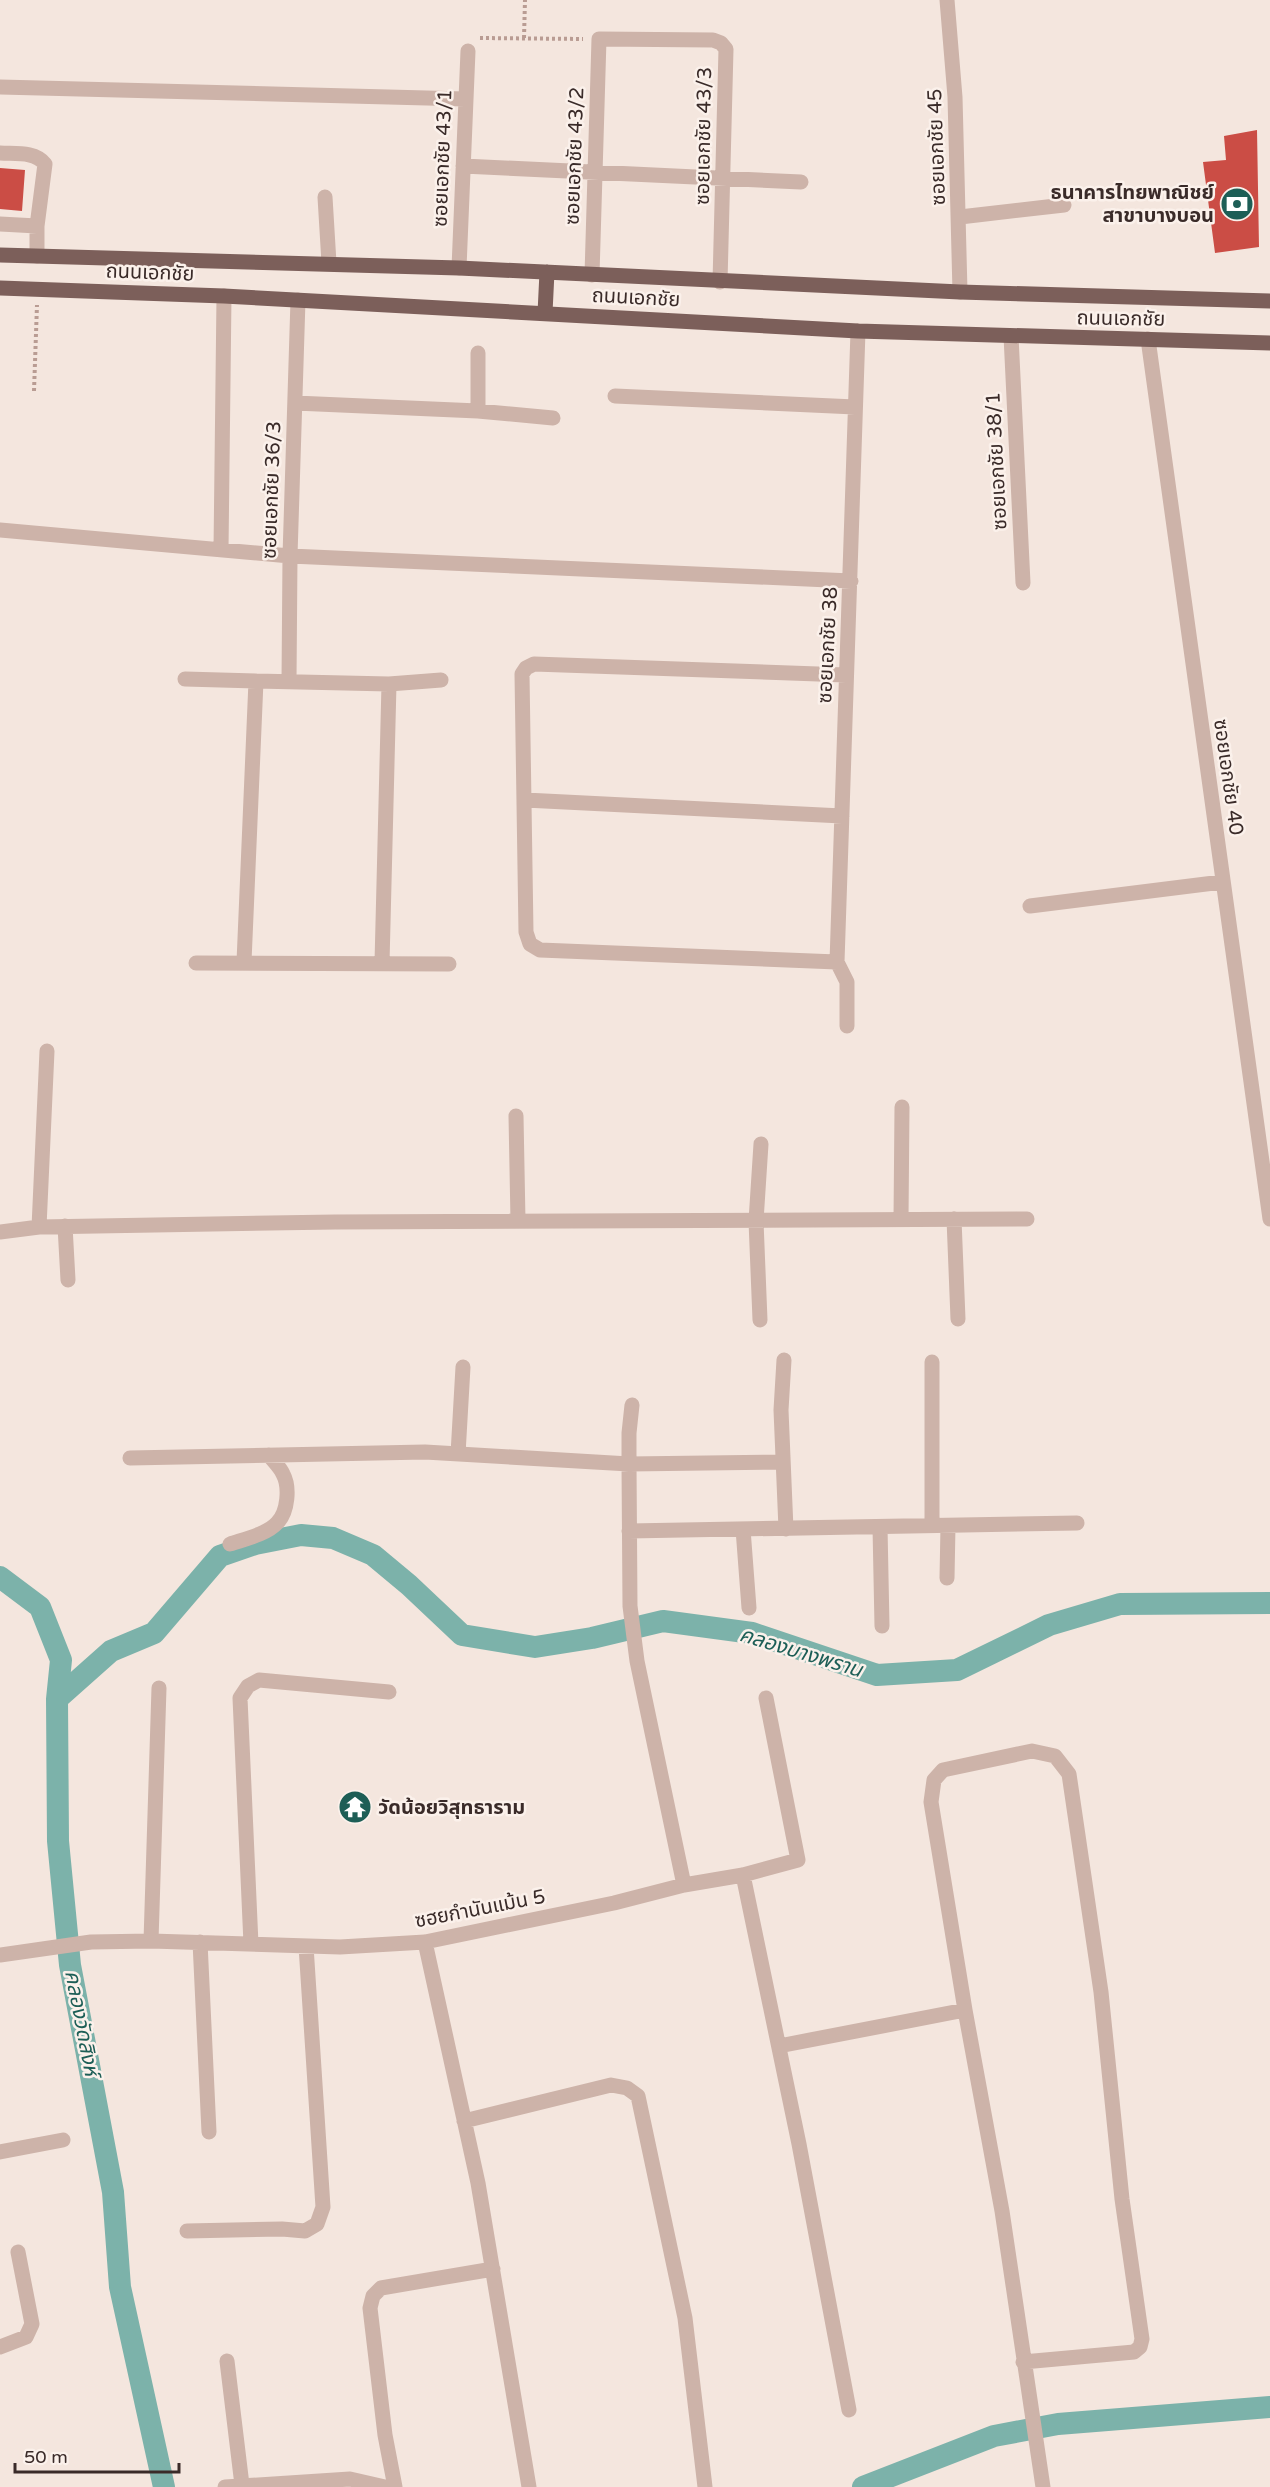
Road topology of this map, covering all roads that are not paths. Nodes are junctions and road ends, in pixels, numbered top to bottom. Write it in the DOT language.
graph roads {
  1 [pos="947,0"];
  2 [pos="599,39"];
  3 [pos="468,51"];
  4 [pos="0,87"];
  5 [pos="465,99"];
  6 [pos="0,153"];
  7 [pos="463,166"];
  8 [pos="594,172"];
  9 [pos="723,178"];
  10 [pos="801,182"];
  11 [pos="325,197"];
  12 [pos="1064,205"];
  13 [pos="960,217"];
  14 [pos="0,224"];
  15 [pos="37,226"];
  16 [pos="0,255"];
  17 [pos="37,256"];
  18 [pos="328,263"];
  19 [pos="459,268"];
  20 [pos="547,272"];
  21 [pos="592,275"];
  22 [pos="720,282"];
  23 [pos="0,288"];
  24 [pos="960,292"];
  25 [pos="224,296"];
  26 [pos="298,300"];
  27 [pos="1270,301"];
  28 [pos="546,314"];
  29 [pos="858,330"];
  30 [pos="1011,336"];
  31 [pos="1148,339"];
  32 [pos="1270,343"];
  33 [pos="478,353"];
  34 [pos="615,396"];
  35 [pos="295,402"];
  36 [pos="855,407"];
  37 [pos="478,411"];
  38 [pos="554,418"];
  39 [pos="0,531"];
  40 [pos="221,550"];
  41 [pos="290,556"];
  42 [pos="850,581"];
  43 [pos="1023,583"];
  44 [pos="846,675"];
  45 [pos="185,680"];
  46 [pos="441,680"];
  47 [pos="256,681"];
  48 [pos="290,681"];
  49 [pos="389,684"];
  50 [pos="525,800"];
  51 [pos="842,816"];
  52 [pos="1222,882"];
  53 [pos="1030,906"];
  54 [pos="244,962"];
  55 [pos="837,962"];
  56 [pos="196,963"];
  57 [pos="382,963"];
  58 [pos="449,964"];
  59 [pos="847,1026"];
  60 [pos="46,1051"];
  61 [pos="902,1107"];
  62 [pos="516,1116"];
  63 [pos="761,1144"];
  64 [pos="901,1219"];
  65 [pos="954,1219"];
  66 [pos="1027,1219"];
  67 [pos="1270,1219"];
  68 [pos="518,1221"];
  69 [pos="756,1221"];
  70 [pos="65,1226"];
  71 [pos="39,1227"];
  72 [pos="0,1232"];
  73 [pos="68,1280"];
  74 [pos="958,1319"];
  75 [pos="760,1320"];
  76 [pos="784,1360"];
  77 [pos="932,1362"];
  78 [pos="463,1367"];
  79 [pos="632,1405"];
  80 [pos="458,1454"];
  81 [pos="269,1455"];
  82 [pos="130,1458"];
  83 [pos="783,1462"];
  84 [pos="629,1464"];
  85 [pos="1077,1523"];
  86 [pos="932,1526"];
  87 [pos="948,1526"];
  88 [pos="880,1527"];
  89 [pos="743,1529"];
  90 [pos="786,1529"];
  91 [pos="629,1531"];
  92 [pos="230,1544"];
  93 [pos="947,1578"];
  94 [pos="749,1608"];
  95 [pos="882,1626"];
  96 [pos="159,1688"];
  97 [pos="389,1692"];
  98 [pos="766,1698"];
  99 [pos="743,1875"];
  100 [pos="684,1886"];
  101 [pos="151,1941"];
  102 [pos="200,1942"];
  103 [pos="425,1942"];
  104 [pos="251,1944"];
  105 [pos="306,1946"];
  106 [pos="0,1955"];
  107 [pos="965,2010"];
  108 [pos="778,2046"];
  109 [pos="464,2121"];
  110 [pos="209,2132"];
  111 [pos="63,2140"];
  112 [pos="0,2152"];
  113 [pos="187,2231"];
  114 [pos="18,2252"];
  115 [pos="493,2269"];
  116 [pos="0,2347"];
  117 [pos="227,2361"];
  118 [pos="1023,2362"];
  119 [pos="849,2410"];
  120 [pos="242,2485"];
  121 [pos="225,2487"];
  122 [pos="385,2487"];
  123 [pos="395,2487"];
  124 [pos="529,2487"];
  125 [pos="705,2487"];
  126 [pos="1042,2487"];
  1 -- 13 [label="street, ซอยเอกชัย 45"];
  2 -- 8 [label="street, ซอยเอกชัย 43/2"];
  2 -- 9 [label="street, ซอยเอกชัย 43/3"];
  3 -- 5 [label="street, ซอยเอกชัย 43/1"];
  4 -- 5 [label="street"];
  5 -- 7 [label="street, ซอยเอกชัย 43/1"];
  6 -- 15 [label="street"];
  7 -- 8 [label="street"];
  7 -- 19 [label="street, ซอยเอกชัย 43/1"];
  8 -- 9 [label="street"];
  8 -- 21 [label="street, ซอยเอกชัย 43/2"];
  9 -- 10 [label="street"];
  9 -- 22 [label="street, ซอยเอกชัย 43/3"];
  11 -- 18 [label="street"];
  12 -- 13 [label="street"];
  13 -- 24 [label="street, ซอยเอกชัย 45"];
  14 -- 15 [label="street"];
  15 -- 17 [label="street"];
  16 -- 17 [label="main road, ถนนเอกชัย"];
  17 -- 18 [label="main road, ถนนเอกชัย"];
  18 -- 19 [label="main road, ถนนเอกชัย"];
  19 -- 20 [label="main road, ถนนเอกชัย"];
  20 -- 21 [label="main road, ถนนเอกชัย"];
  20 -- 28 [label="main road"];
  21 -- 22 [label="main road, ถนนเอกชัย"];
  22 -- 24 [label="main road, ถนนเอกชัย"];
  23 -- 25 [label="main road, ถนนเอกชัย"];
  24 -- 27 [label="main road, ถนนเอกชัย"];
  25 -- 26 [label="main road, ถนนเอกชัย"];
  25 -- 40 [label="street"];
  26 -- 28 [label="main road, ถนนเอกชัย"];
  26 -- 35 [label="street, ซอยเอกชัย 36/3"];
  28 -- 29 [label="main road, ถนนเอกชัย"];
  29 -- 30 [label="main road, ถนนเอกชัย"];
  29 -- 36 [label="street, ซอยเอกชัย 38"];
  30 -- 31 [label="main road, ถนนเอกชัย"];
  30 -- 43 [label="street, ซอยเอกชัย 38/1"];
  31 -- 32 [label="main road, ถนนเอกชัย"];
  31 -- 52 [label="street, ซอยเอกชัย 40"];
  33 -- 37 [label="street"];
  34 -- 36 [label="street"];
  35 -- 37 [label="street"];
  35 -- 41 [label="street, ซอยเอกชัย 36/3"];
  36 -- 42 [label="street, ซอยเอกชัย 38"];
  37 -- 38 [label="street"];
  39 -- 40 [label="street"];
  40 -- 41 [label="street"];
  41 -- 42 [label="street"];
  41 -- 48 [label="street, ซอยเอกชัย 36/3"];
  42 -- 44 [label="street, ซอยเอกชัย 38"];
  44 -- 50 [label="street"];
  44 -- 51 [label="street, ซอยเอกชัย 38"];
  45 -- 47 [label="street"];
  46 -- 49 [label="street"];
  47 -- 48 [label="street"];
  47 -- 54 [label="street"];
  48 -- 49 [label="street"];
  49 -- 57 [label="street"];
  50 -- 51 [label="street"];
  50 -- 55 [label="street"];
  51 -- 55 [label="street, ซอยเอกชัย 38"];
  52 -- 53 [label="street"];
  52 -- 67 [label="street, ซอยเอกชัย 40"];
  54 -- 56 [label="street"];
  54 -- 57 [label="street"];
  55 -- 59 [label="street"];
  57 -- 58 [label="street"];
  60 -- 71 [label="street"];
  61 -- 64 [label="street"];
  62 -- 68 [label="street"];
  63 -- 69 [label="street"];
  64 -- 65 [label="street"];
  64 -- 69 [label="street"];
  65 -- 66 [label="street"];
  65 -- 74 [label="street"];
  68 -- 69 [label="street"];
  68 -- 70 [label="street"];
  69 -- 75 [label="street"];
  70 -- 71 [label="street"];
  70 -- 73 [label="street"];
  71 -- 72 [label="street"];
  76 -- 83 [label="street"];
  77 -- 86 [label="street"];
  78 -- 80 [label="street"];
  79 -- 84 [label="street"];
  80 -- 81 [label="street"];
  80 -- 84 [label="street"];
  81 -- 82 [label="street"];
  81 -- 92 [label="street"];
  83 -- 84 [label="street"];
  83 -- 90 [label="street"];
  84 -- 91 [label="street"];
  85 -- 87 [label="street"];
  86 -- 87 [label="street"];
  86 -- 88 [label="street"];
  87 -- 93 [label="street"];
  88 -- 90 [label="street"];
  88 -- 95 [label="street"];
  89 -- 90 [label="street"];
  89 -- 91 [label="street"];
  89 -- 94 [label="street"];
  91 -- 100 [label="street"];
  96 -- 101 [label="street"];
  97 -- 104 [label="street"];
  98 -- 99 [label="street, ซฮยกำนันแม้น 5"];
  99 -- 100 [label="street, ซฮยกำนันแม้น 5"];
  99 -- 108 [label="street"];
  100 -- 103 [label="street, ซฮยกำนันแม้น 5"];
  101 -- 102 [label="street, ซฮยกำนันแม้น 5"];
  101 -- 106 [label="street, ซฮยกำนันแม้น 5"];
  102 -- 104 [label="street, ซฮยกำนันแม้น 5"];
  102 -- 110 [label="street"];
  103 -- 105 [label="street, ซฮยกำนันแม้น 5"];
  103 -- 109 [label="street"];
  104 -- 105 [label="street, ซฮยกำนันแม้น 5"];
  105 -- 113 [label="street"];
  107 -- 108 [label="street"];
  107 -- 118 [label="street"];
  107 -- 118 [label="street"];
  108 -- 119 [label="street"];
  109 -- 115 [label="street"];
  109 -- 125 [label="street"];
  111 -- 112 [label="street"];
  114 -- 116 [label="street"];
  115 -- 123 [label="street"];
  115 -- 124 [label="street"];
  117 -- 120 [label="street"];
  118 -- 126 [label="street"];
  120 -- 121 [label="street"];
  120 -- 122 [label="street"];
}
